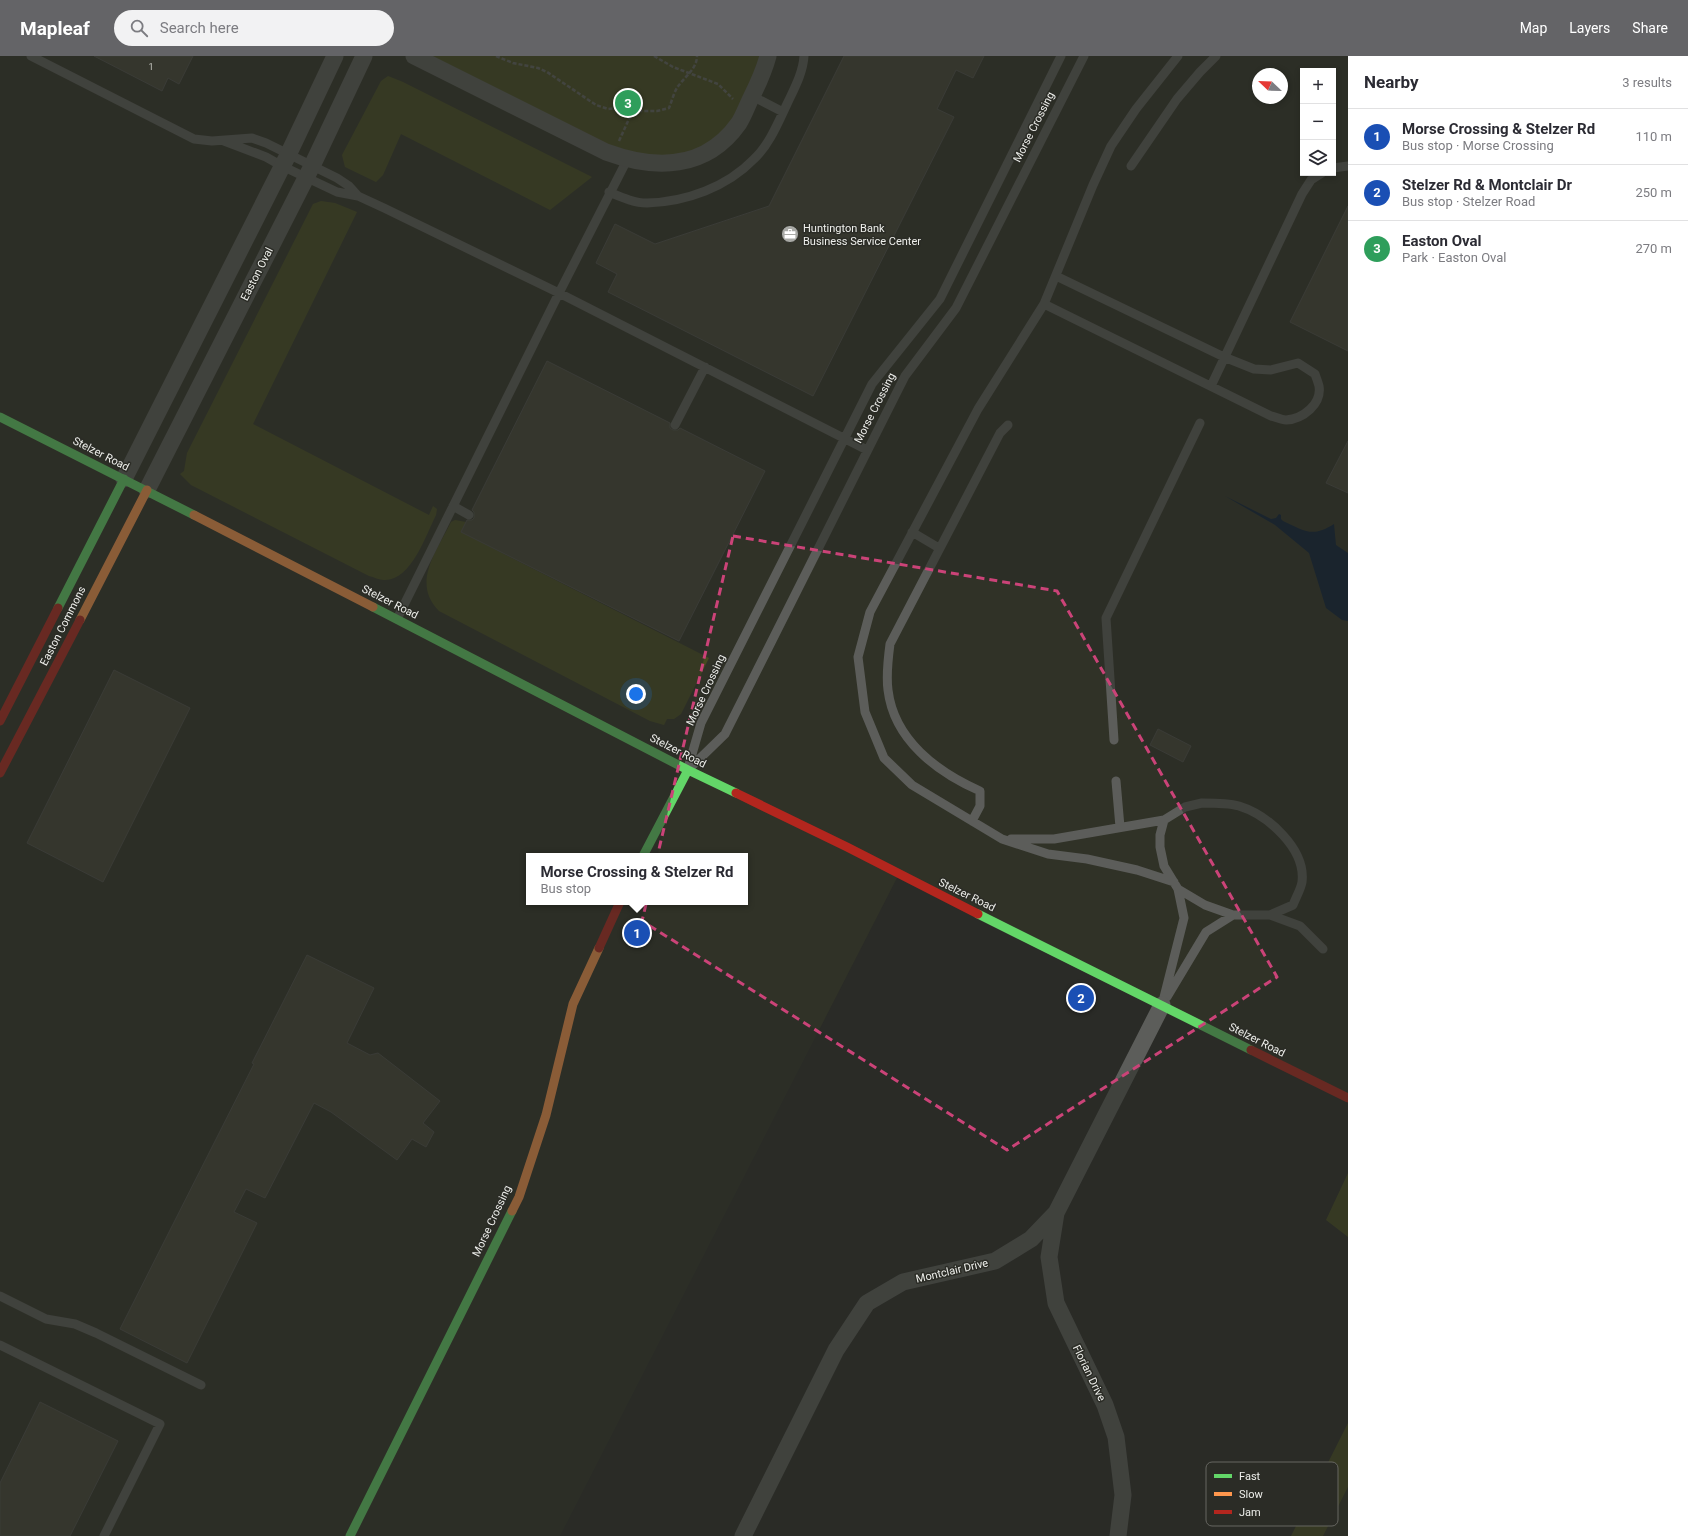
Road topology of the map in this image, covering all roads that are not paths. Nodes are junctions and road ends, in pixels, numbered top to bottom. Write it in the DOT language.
graph roads {
  1 [pos="31,56"];
  2 [pos="334,56"];
  3 [pos="364,56"];
  4 [pos="414,56"];
  5 [pos="768,56"];
  6 [pos="804,56"];
  7 [pos="1061,56"];
  8 [pos="1084,56"];
  9 [pos="1178,56"];
  10 [pos="1216,56"];
  11 [pos="1207,60"];
  12 [pos="749,103"];
  13 [pos="783,112"];
  14 [pos="224,140"];
  15 [pos="620,157"];
  16 [pos="285,160"];
  17 [pos="1131,166"];
  18 [pos="1348,166"];
  19 [pos="1336,168"];
  20 [pos="308,172"];
  21 [pos="1317,176"];
  22 [pos="609,192"];
  23 [pos="358,196"];
  24 [pos="1056,276"];
  25 [pos="559,292"];
  26 [pos="1044,304"];
  27 [pos="1224,357"];
  28 [pos="704,367"];
  29 [pos="1211,386"];
  30 [pos="0,417"];
  31 [pos="1200,423"];
  32 [pos="675,425"];
  33 [pos="1008,425"];
  34 [pos="844,438"];
  35 [pos="867,450"];
  36 [pos="124,478"];
  37 [pos="147,490"];
  38 [pos="453,506"];
  39 [pos="470,515"];
  40 [pos="912,532"];
  41 [pos="939,548"];
  42 [pos="397,620"];
  43 [pos="0,721"];
  44 [pos="1114,740"];
  45 [pos="688,770"];
  46 [pos="0,773"];
  47 [pos="1116,781"];
  48 [pos="1164,820"];
  49 [pos="972,821"];
  50 [pos="1120,827"];
  51 [pos="1002,839"];
  52 [pos="645,853"];
  53 [pos="1176,886"];
  54 [pos="619,905"];
  55 [pos="1233,915"];
  56 [pos="1270,915"];
  57 [pos="1323,949"];
  58 [pos="1162,1005"];
  59 [pos="1348,1098"];
  60 [pos="1056,1213"];
  61 [pos="0,1296"];
  62 [pos="0,1344"];
  63 [pos="201,1385"];
  64 [pos="104,1536"];
  65 [pos="350,1536"];
  66 [pos="743,1536"];
  67 [pos="1118,1536"];
  1 -- 14 [label="lane"];
  2 -- 16 [label="street"];
  3 -- 20 [label="street, Easton Oval"];
  4 -- 15 [label="street"];
  5 -- 12 [label="street"];
  6 -- 13 [label="lane"];
  7 -- 34 [label="lane, Morse Crossing"];
  8 -- 35 [label="lane, Morse Crossing"];
  9 -- 24 [label="lane"];
  10 -- 11 [label="lane"];
  11 -- 17 [label="lane"];
  12 -- 13 [label="lane"];
  12 -- 15 [label="street"];
  13 -- 22 [label="lane"];
  14 -- 16 [label="lane"];
  14 -- 16 [label="lane"];
  15 -- 22 [label="lane"];
  16 -- 20 [label="lane"];
  16 -- 20 [label="lane"];
  16 -- 36 [label="street"];
  18 -- 19 [label="lane"];
  20 -- 23 [label="lane"];
  20 -- 23 [label="lane"];
  20 -- 37 [label="street, Easton Oval"];
  21 -- 27 [label="lane"];
  22 -- 25 [label="lane"];
  23 -- 25 [label="lane"];
  24 -- 26 [label="lane"];
  24 -- 27 [label="lane"];
  25 -- 28 [label="lane"];
  25 -- 38 [label="lane"];
  26 -- 29 [label="lane"];
  26 -- 40 [label="lane"];
  27 -- 29 [label="lane"];
  27 -- 29 [label="lane"];
  28 -- 32 [label="lane"];
  28 -- 34 [label="lane"];
  30 -- 36 [label="main road, Stelzer Road"];
  31 -- 44 [label="lane"];
  33 -- 41 [label="lane"];
  34 -- 35 [label="lane"];
  34 -- 45 [label="lane, Morse Crossing"];
  35 -- 45 [label="lane, Morse Crossing"];
  36 -- 37 [label="main road, Stelzer Road"];
  36 -- 43 [label="main road, Easton Commons"];
  37 -- 42 [label="main road, Stelzer Road"];
  37 -- 46 [label="main road, Easton Commons"];
  38 -- 39 [label="lane"];
  38 -- 42 [label="lane"];
  40 -- 41 [label="lane"];
  40 -- 49 [label="lane"];
  41 -- 49 [label="lane"];
  42 -- 45 [label="main road, Stelzer Road"];
  45 -- 52 [label="main road, Morse Crossing"];
  45 -- 58 [label="main road, Stelzer Road"];
  47 -- 50 [label="lane"];
  48 -- 50 [label="lane"];
  48 -- 53 [label="lane"];
  48 -- 56 [label="lane"];
  49 -- 51 [label="lane"];
  50 -- 51 [label="lane"];
  51 -- 53 [label="lane"];
  53 -- 55 [label="lane"];
  53 -- 58 [label="lane"];
  54 -- 65 [label="main road, Morse Crossing"];
  55 -- 56 [label="lane"];
  55 -- 58 [label="lane"];
  56 -- 57 [label="lane"];
  58 -- 59 [label="main road, Stelzer Road"];
  58 -- 60 [label="street, Montclair Drive"];
  60 -- 66 [label="street, Montclair Drive"];
  60 -- 67 [label="street, Florian Drive"];
  61 -- 63 [label="lane"];
  62 -- 64 [label="lane"];
}
